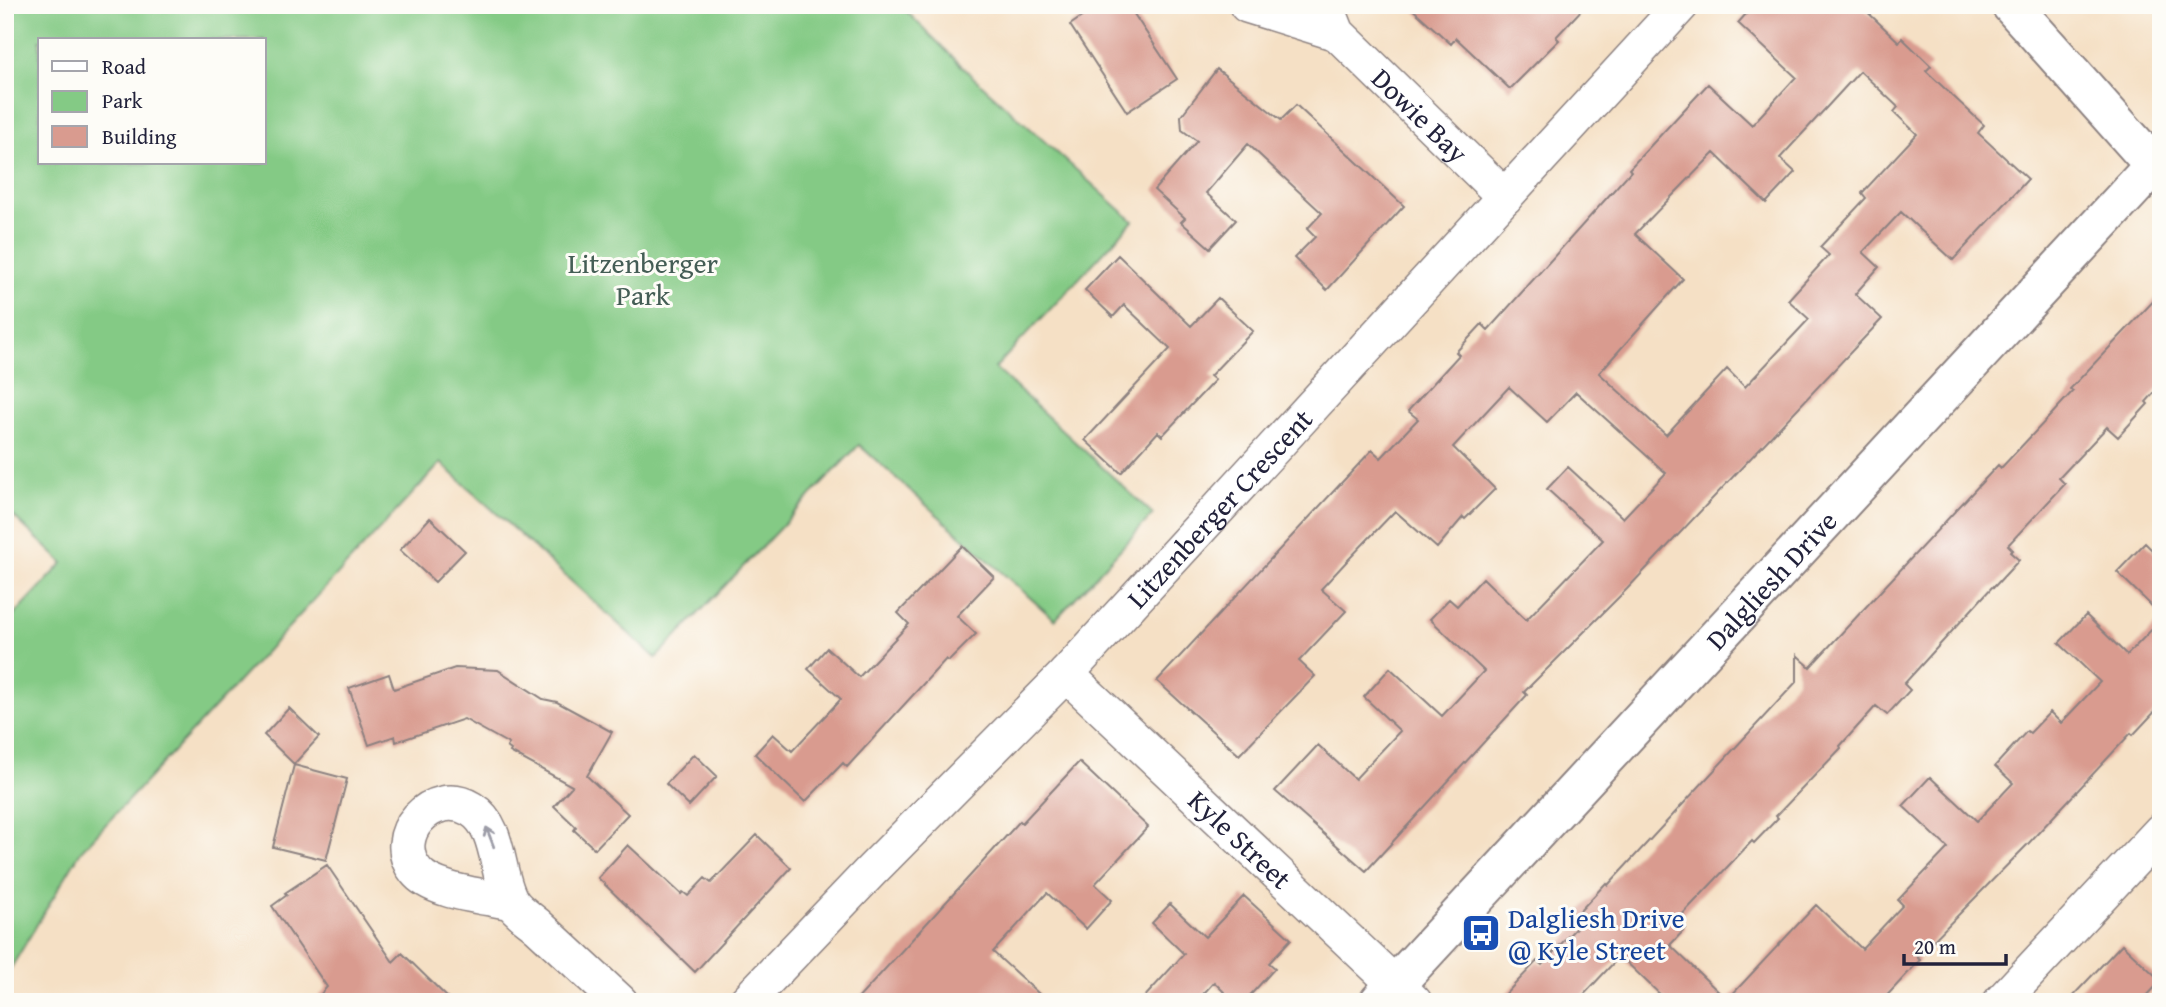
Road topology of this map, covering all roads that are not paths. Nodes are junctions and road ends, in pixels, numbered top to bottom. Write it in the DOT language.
graph roads {
  1 [pos="1247,5"];
  2 [pos="1681,5"];
  3 [pos="2011,5"];
  4 [pos="1332,19"];
  5 [pos="2159,165"];
  6 [pos="1505,197"];
  7 [pos="1066,674"];
  8 [pos="2161,831"];
  9 [pos="511,902"];
  10 [pos="1396,996"];
  11 [pos="620,1002"];
  12 [pos="746,1002"];
  13 [pos="2001,1002"];
  1 -- 4 [label="street, Dowie Bay"];
  2 -- 6 [label="street, Litzenberger Crescent"];
  3 -- 5 [label="street"];
  4 -- 6 [label="street, Dowie Bay"];
  5 -- 10 [label="street, Dalgliesh Drive"];
  6 -- 7 [label="street, Litzenberger Crescent"];
  7 -- 10 [label="street, Kyle Street"];
  7 -- 12 [label="street, Litzenberger Crescent"];
  8 -- 13 [label="street"];
  9 -- 11 [label="street"];
}
